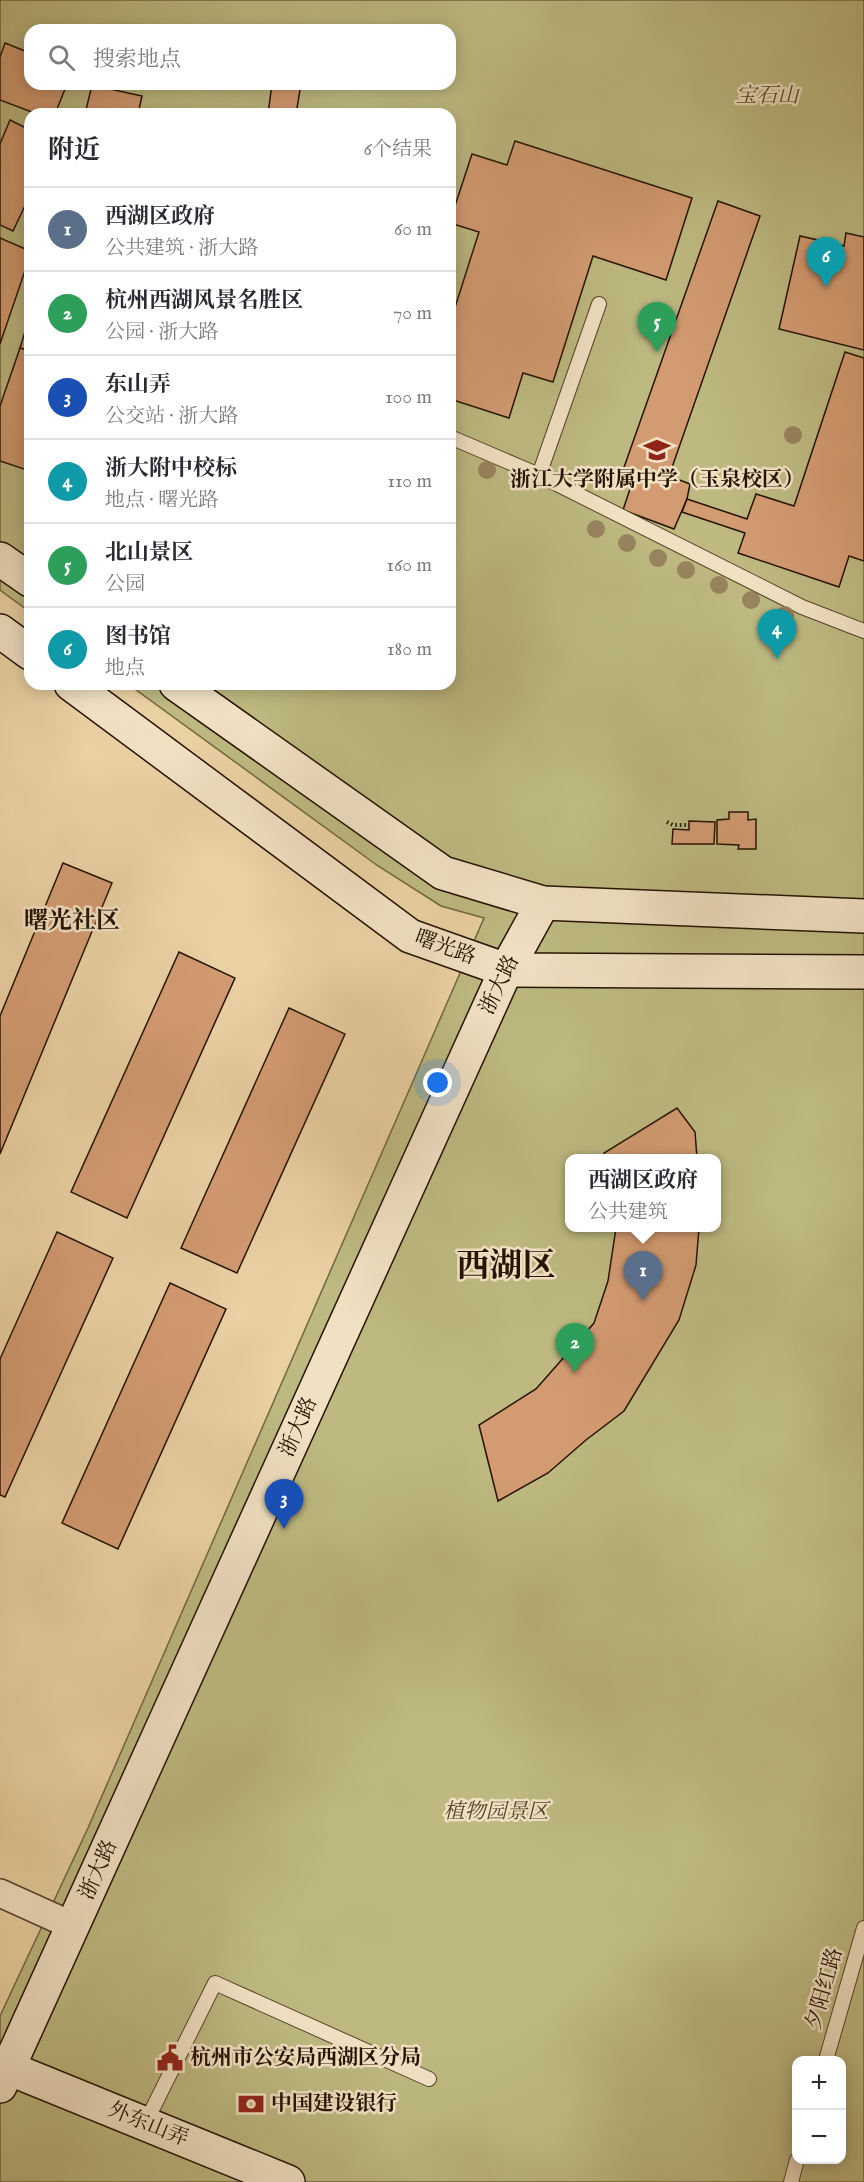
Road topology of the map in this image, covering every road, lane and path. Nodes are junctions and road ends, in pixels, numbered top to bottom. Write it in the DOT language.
graph roads {
  1 [pos="599,304"];
  2 [pos="456,439"];
  3 [pos="539,475"];
  4 [pos="0,559"];
  5 [pos="24,576"];
  6 [pos="0,631"];
  7 [pos="864,631"];
  8 [pos="24,649"];
  9 [pos="79,690"];
  10 [pos="184,690"];
  11 [pos="667,822"];
  12 [pos="689,825"];
  13 [pos="543,903"];
  14 [pos="864,916"];
  15 [pos="506,970"];
  16 [pos="864,972"];
  17 [pos="0,1893"];
  18 [pos="73,1926"];
  19 [pos="864,1928"];
  20 [pos="827,2056"];
  21 [pos="4,2077"];
  22 [pos="429,2079"];
  23 [pos="145,2124"];
  24 [pos="796,2164"];
  25 [pos="288,2182"];
  26 [pos="791,2182"];
  1 -- 3 [label="lane"];
  2 -- 3 [label="lane"];
  3 -- 7 [label="lane"];
  4 -- 5 [label="main road"];
  6 -- 8 [label="main road"];
  9 -- 15 [label="main road, 曙光路"];
  10 -- 13 [label="main road"];
  11 -- 12 [label="path"];
  13 -- 14 [label="main road"];
  13 -- 15 [label="main road, 浙大路"];
  15 -- 16 [label="main road, 曙光路"];
  15 -- 18 [label="main road, 浙大路"];
  17 -- 18 [label="street"];
  18 -- 21 [label="main road, 浙大路"];
  19 -- 20 [label="lane, 夕阳红路"];
  21 -- 23 [label="main road, 外东山弄"];
  22 -- 23 [label="lane"];
  23 -- 25 [label="main road, 外东山弄"];
  24 -- 26 [label="lane"];
}
